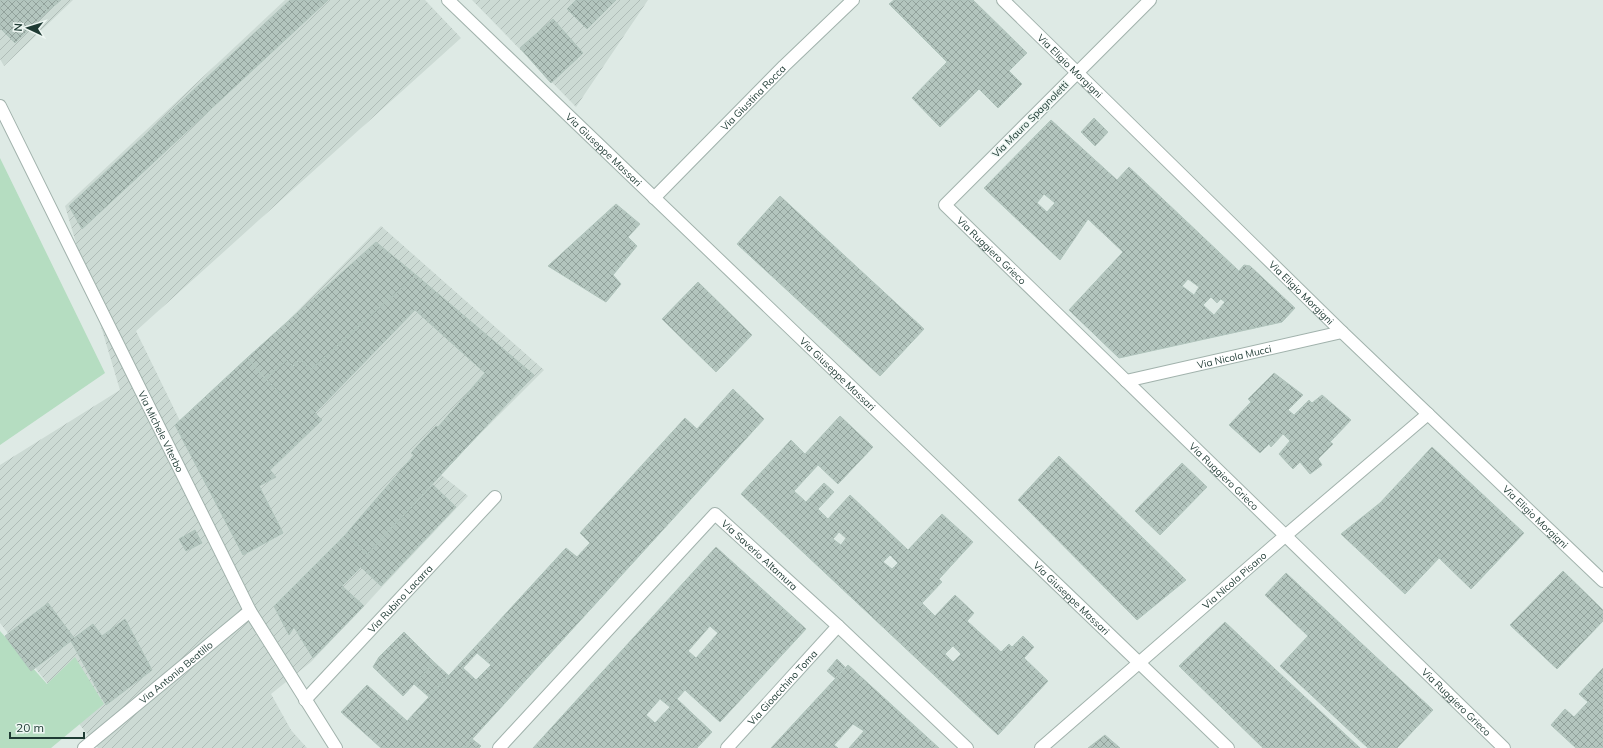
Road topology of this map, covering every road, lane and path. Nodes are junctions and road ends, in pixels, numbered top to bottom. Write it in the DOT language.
graph roads {
  1 [pos="448,0"];
  2 [pos="853,0"];
  3 [pos="1003,0"];
  4 [pos="1150,0"];
  5 [pos="1076,73"];
  6 [pos="0,106"];
  7 [pos="654,198"];
  8 [pos="945,205"];
  9 [pos="1342,332"];
  10 [pos="1126,381"];
  11 [pos="1428,414"];
  12 [pos="495,497"];
  13 [pos="1285,536"];
  14 [pos="1603,581"];
  15 [pos="250,611"];
  16 [pos="838,626"];
  17 [pos="1138,662"];
  18 [pos="306,700"];
  19 [pos="84,748"];
  20 [pos="336,748"];
  21 [pos="498,748"];
  22 [pos="727,748"];
  23 [pos="967,748"];
  24 [pos="1041,748"];
  25 [pos="1228,748"];
  26 [pos="1504,748"];
  1 -- 7 [label="street, Via Giuseppe Massari"];
  2 -- 7 [label="street, Via Giustina Rocca"];
  3 -- 5 [label="street, Via Eligio Morgigni"];
  4 -- 5 [label="street, Via Mauro Spagnoletti"];
  5 -- 8 [label="street, Via Mauro Spagnoletti"];
  5 -- 9 [label="street, Via Eligio Morgigni"];
  6 -- 15 [label="street, Via Michele Viterbo"];
  7 -- 17 [label="street, Via Giuseppe Massari"];
  8 -- 10 [label="street, Via Ruggiero Grieco"];
  9 -- 10 [label="street, Via Nicola Mucci"];
  9 -- 11 [label="street, Via Eligio Morgigni"];
  10 -- 13 [label="street, Via Ruggiero Grieco"];
  11 -- 13 [label="street, Via Nicola Pisano"];
  11 -- 14 [label="street, Via Eligio Morgigni"];
  12 -- 18 [label="street, Via Rubino Lacarra"];
  13 -- 17 [label="street, Via Nicola Pisano"];
  13 -- 26 [label="street, Via Ruggiero Grieco"];
  15 -- 18 [label="street, Via Michele Viterbo"];
  15 -- 19 [label="street, Via Antonio Beatillo"];
  16 -- 21 [label="street, Via Saverio Altamura"];
  16 -- 22 [label="street, Via Gioacchino Toma"];
  16 -- 23 [label="street, Via Saverio Altamura"];
  17 -- 24 [label="street, Via Nicola Pisano"];
  17 -- 25 [label="street, Via Giuseppe Massari"];
  18 -- 20 [label="street, Via Michele Viterbo"];
}
